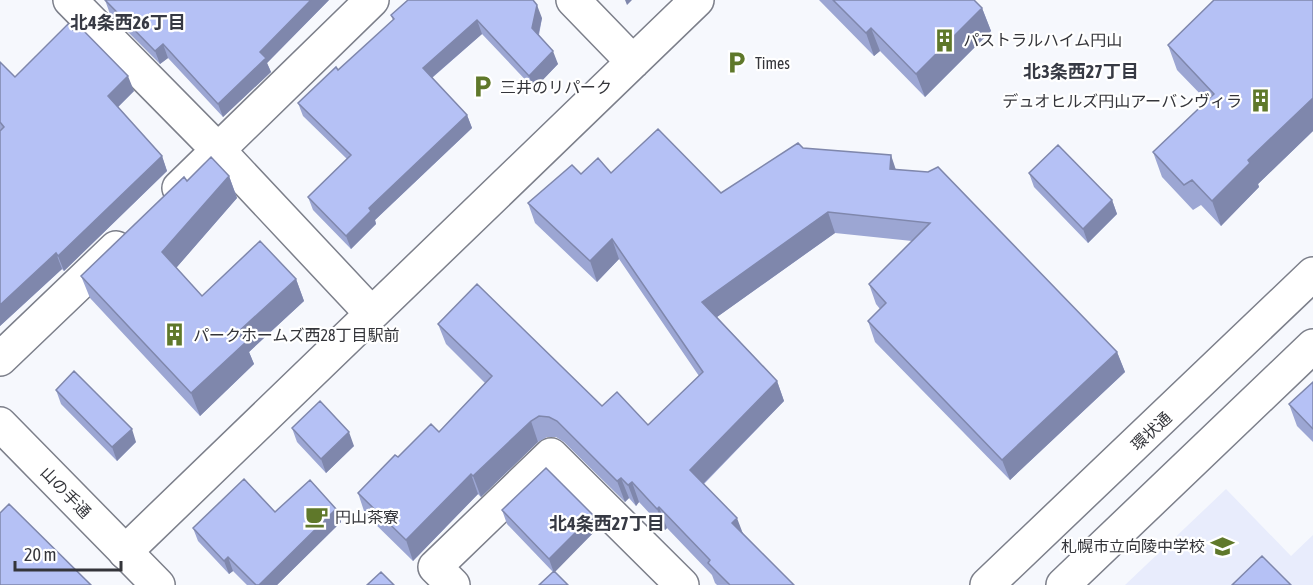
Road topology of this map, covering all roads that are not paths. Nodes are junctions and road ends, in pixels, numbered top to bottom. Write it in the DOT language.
graph roads {
  1 [pos="372,0"];
  2 [pos="573,0"];
  3 [pos="697,0"];
  4 [pos="82,4"];
  5 [pos="633,62"];
  6 [pos="219,151"];
  7 [pos="1313,274"];
  8 [pos="371,313"];
  9 [pos="1313,346"];
  10 [pos="0,359"];
  11 [pos="0,424"];
  12 [pos="125,552"];
  13 [pos="158,585"];
  14 [pos="453,585"];
  15 [pos="681,585"];
  16 [pos="987,585"];
  17 [pos="1062,585"];
  1 -- 6 [label="street"];
  2 -- 5 [label="street"];
  3 -- 5 [label="street"];
  4 -- 6 [label="street"];
  5 -- 8 [label="street"];
  6 -- 8 [label="street"];
  6 -- 10 [label="street"];
  7 -- 16 [label="street, 環状通"];
  8 -- 12 [label="street"];
  9 -- 17 [label="street"];
  11 -- 12 [label="street, 山の手通"];
  12 -- 13 [label="street, 山の手通"];
  14 -- 15 [label="street"];
}
